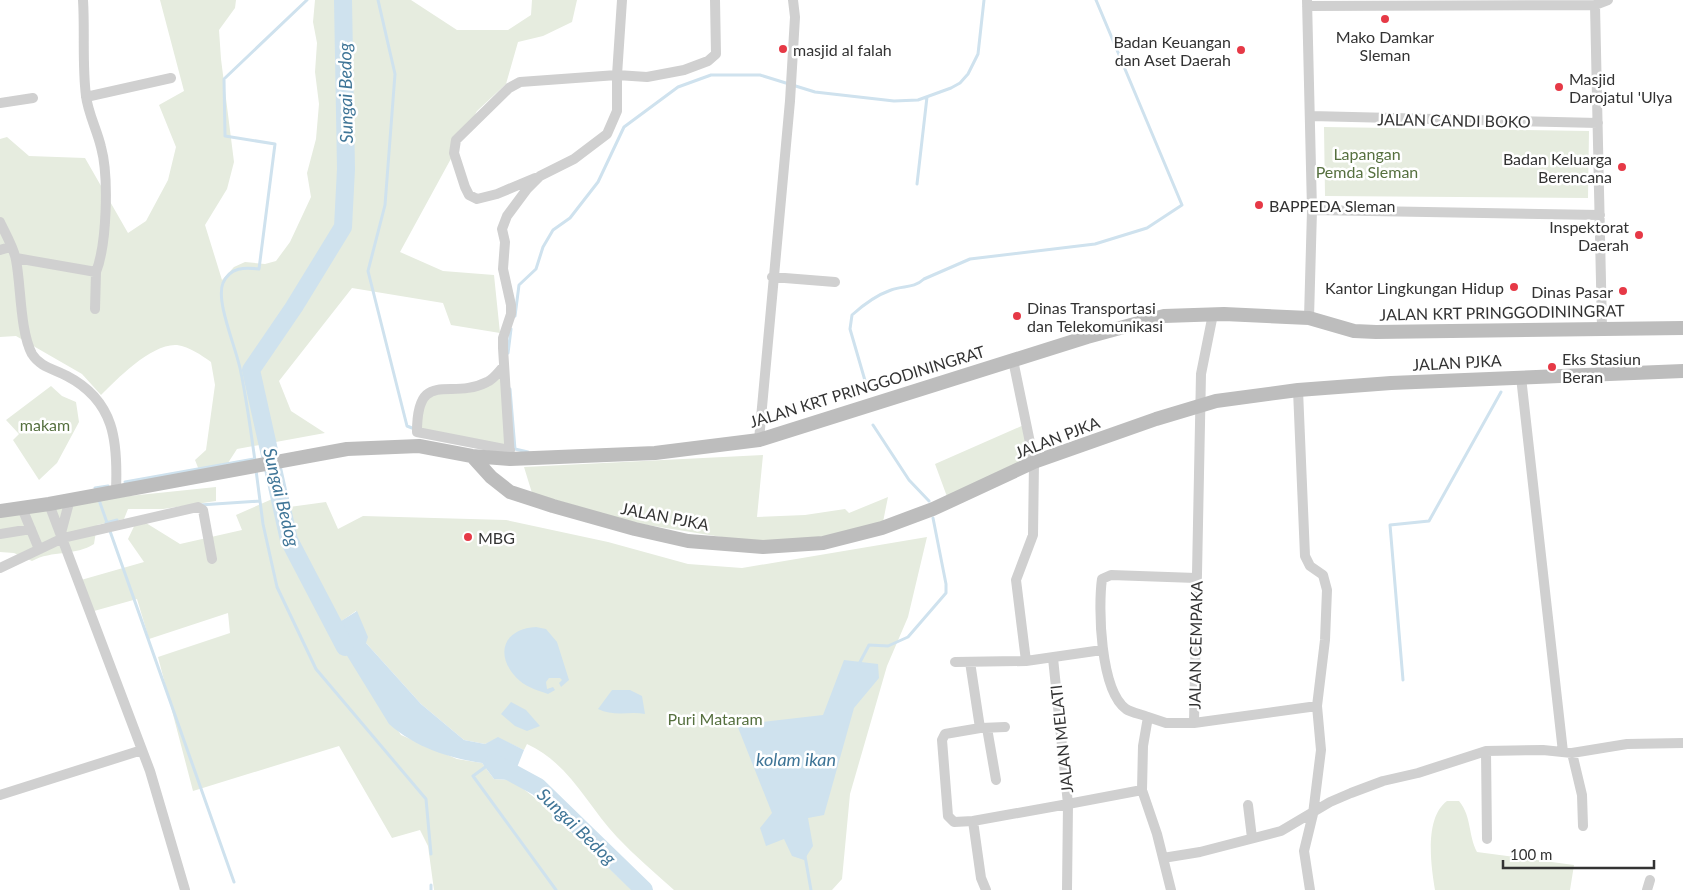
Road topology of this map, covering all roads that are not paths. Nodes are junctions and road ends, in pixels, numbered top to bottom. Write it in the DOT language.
graph roads {
  1 [pos="84,0"];
  2 [pos="622,0"];
  3 [pos="715,0"];
  4 [pos="793,0"];
  5 [pos="1608,0"];
  6 [pos="1307,3"];
  7 [pos="1596,6"];
  8 [pos="616,75"];
  9 [pos="171,78"];
  10 [pos="86,97"];
  11 [pos="33,98"];
  12 [pos="0,103"];
  13 [pos="1311,116"];
  14 [pos="1598,123"];
  15 [pos="540,176"];
  16 [pos="1312,210"];
  17 [pos="1600,215"];
  18 [pos="0,222"];
  19 [pos="5,248"];
  20 [pos="16,258"];
  21 [pos="96,272"];
  22 [pos="772,277"];
  23 [pos="835,282"];
  24 [pos="95,310"];
  25 [pos="1213,314"];
  26 [pos="1308,318"];
  27 [pos="1602,328"];
  28 [pos="1683,328"];
  29 [pos="1013,360"];
  30 [pos="504,366"];
  31 [pos="1683,371"];
  32 [pos="1521,377"];
  33 [pos="1298,390"];
  34 [pos="1202,404"];
  35 [pos="759,440"];
  36 [pos="510,454"];
  37 [pos="472,456"];
  38 [pos="1034,462"];
  39 [pos="116,490"];
  40 [pos="70,499"];
  41 [pos="49,504"];
  42 [pos="22,508"];
  43 [pos="0,510"];
  44 [pos="31,529"];
  45 [pos="0,534"];
  46 [pos="62,536"];
  47 [pos="39,549"];
  48 [pos="212,559"];
  49 [pos="0,568"];
  50 [pos="1196,578"];
  51 [pos="1102,650"];
  52 [pos="1053,658"];
  53 [pos="1026,661"];
  54 [pos="955,662"];
  55 [pos="970,662"];
  56 [pos="1317,706"];
  57 [pos="1148,717"];
  58 [pos="1194,723"];
  59 [pos="1005,727"];
  60 [pos="983,728"];
  61 [pos="1683,743"];
  62 [pos="142,750"];
  63 [pos="1486,751"];
  64 [pos="1567,753"];
  65 [pos="996,780"];
  66 [pos="1142,790"];
  67 [pos="0,795"];
  68 [pos="1068,804"];
  69 [pos="1248,805"];
  70 [pos="1313,814"];
  71 [pos="974,821"];
  72 [pos="1584,826"];
  73 [pos="1252,838"];
  74 [pos="1487,839"];
  75 [pos="1163,858"];
  76 [pos="185,890"];
  77 [pos="986,890"];
  78 [pos="1067,890"];
  79 [pos="1171,890"];
  80 [pos="1310,890"];
  1 -- 10 [label="street"];
  2 -- 8 [label="street"];
  3 -- 8 [label="street"];
  4 -- 22 [label="street"];
  5 -- 7 [label="street"];
  6 -- 7 [label="street"];
  6 -- 13 [label="street"];
  7 -- 14 [label="street"];
  8 -- 15 [label="street"];
  8 -- 15 [label="street"];
  9 -- 10 [label="street"];
  10 -- 21 [label="street"];
  11 -- 12 [label="street"];
  13 -- 14 [label="street, JALAN CANDI BOKO"];
  13 -- 16 [label="street"];
  14 -- 17 [label="street"];
  15 -- 30 [label="street"];
  16 -- 17 [label="street"];
  16 -- 26 [label="street"];
  17 -- 27 [label="street"];
  18 -- 19 [label="street"];
  19 -- 20 [label="street"];
  20 -- 21 [label="street"];
  20 -- 39 [label="street"];
  21 -- 24 [label="street"];
  22 -- 23 [label="street"];
  22 -- 35 [label="street"];
  25 -- 26 [label="main road, JALAN KRT PRINGGODININGRAT"];
  25 -- 29 [label="main road, JALAN KRT PRINGGODININGRAT"];
  25 -- 34 [label="street, JALAN CEMPAKA"];
  26 -- 27 [label="main road, JALAN KRT PRINGGODININGRAT"];
  27 -- 28 [label="main road, JALAN KRT PRINGGODININGRAT"];
  29 -- 35 [label="main road, JALAN KRT PRINGGODININGRAT"];
  29 -- 38 [label="street"];
  30 -- 36 [label="street"];
  30 -- 36 [label="street"];
  31 -- 32 [label="main road, JALAN PJKA"];
  32 -- 33 [label="main road, JALAN PJKA"];
  32 -- 64 [label="street"];
  33 -- 34 [label="main road, JALAN PJKA"];
  33 -- 56 [label="street"];
  34 -- 38 [label="main road, JALAN PJKA"];
  34 -- 50 [label="street, JALAN CEMPAKA"];
  35 -- 36 [label="main road, JALAN KRT PRINGGODININGRAT"];
  36 -- 37 [label="main road, JALAN KRT PRINGGODININGRAT"];
  37 -- 38 [label="main road, JALAN PJKA"];
  37 -- 39 [label="main road, JALAN KRT PRINGGODININGRAT"];
  38 -- 53 [label="street"];
  39 -- 40 [label="main road, JALAN KRT PRINGGODININGRAT"];
  40 -- 41 [label="main road, JALAN KRT PRINGGODININGRAT"];
  40 -- 46 [label="street"];
  41 -- 42 [label="main road, JALAN KRT PRINGGODININGRAT"];
  41 -- 46 [label="street"];
  42 -- 43 [label="main road, JALAN KRT PRINGGODININGRAT"];
  42 -- 44 [label="street"];
  44 -- 45 [label="street"];
  44 -- 47 [label="street"];
  46 -- 47 [label="street"];
  46 -- 48 [label="street"];
  46 -- 62 [label="street"];
  47 -- 49 [label="street"];
  50 -- 51 [label="street, JALAN CEMPAKA"];
  50 -- 58 [label="street, JALAN CEMPAKA"];
  51 -- 52 [label="street"];
  51 -- 57 [label="street, JALAN CEMPAKA"];
  52 -- 53 [label="street"];
  52 -- 68 [label="street, JALAN MELATI"];
  53 -- 55 [label="street"];
  54 -- 55 [label="street"];
  55 -- 60 [label="street"];
  56 -- 58 [label="street"];
  56 -- 70 [label="street"];
  57 -- 58 [label="street, JALAN CEMPAKA"];
  57 -- 66 [label="street"];
  59 -- 60 [label="street"];
  60 -- 65 [label="street"];
  60 -- 71 [label="street, JALAN MELATI"];
  61 -- 64 [label="street"];
  62 -- 67 [label="street"];
  62 -- 76 [label="street"];
  63 -- 64 [label="street"];
  63 -- 70 [label="street"];
  63 -- 74 [label="street"];
  64 -- 72 [label="street"];
  66 -- 68 [label="street"];
  66 -- 75 [label="street"];
  68 -- 71 [label="street, JALAN MELATI"];
  68 -- 78 [label="street"];
  69 -- 73 [label="street"];
  70 -- 73 [label="street"];
  70 -- 80 [label="street"];
  71 -- 77 [label="street"];
  73 -- 75 [label="street"];
  75 -- 79 [label="street"];
}
